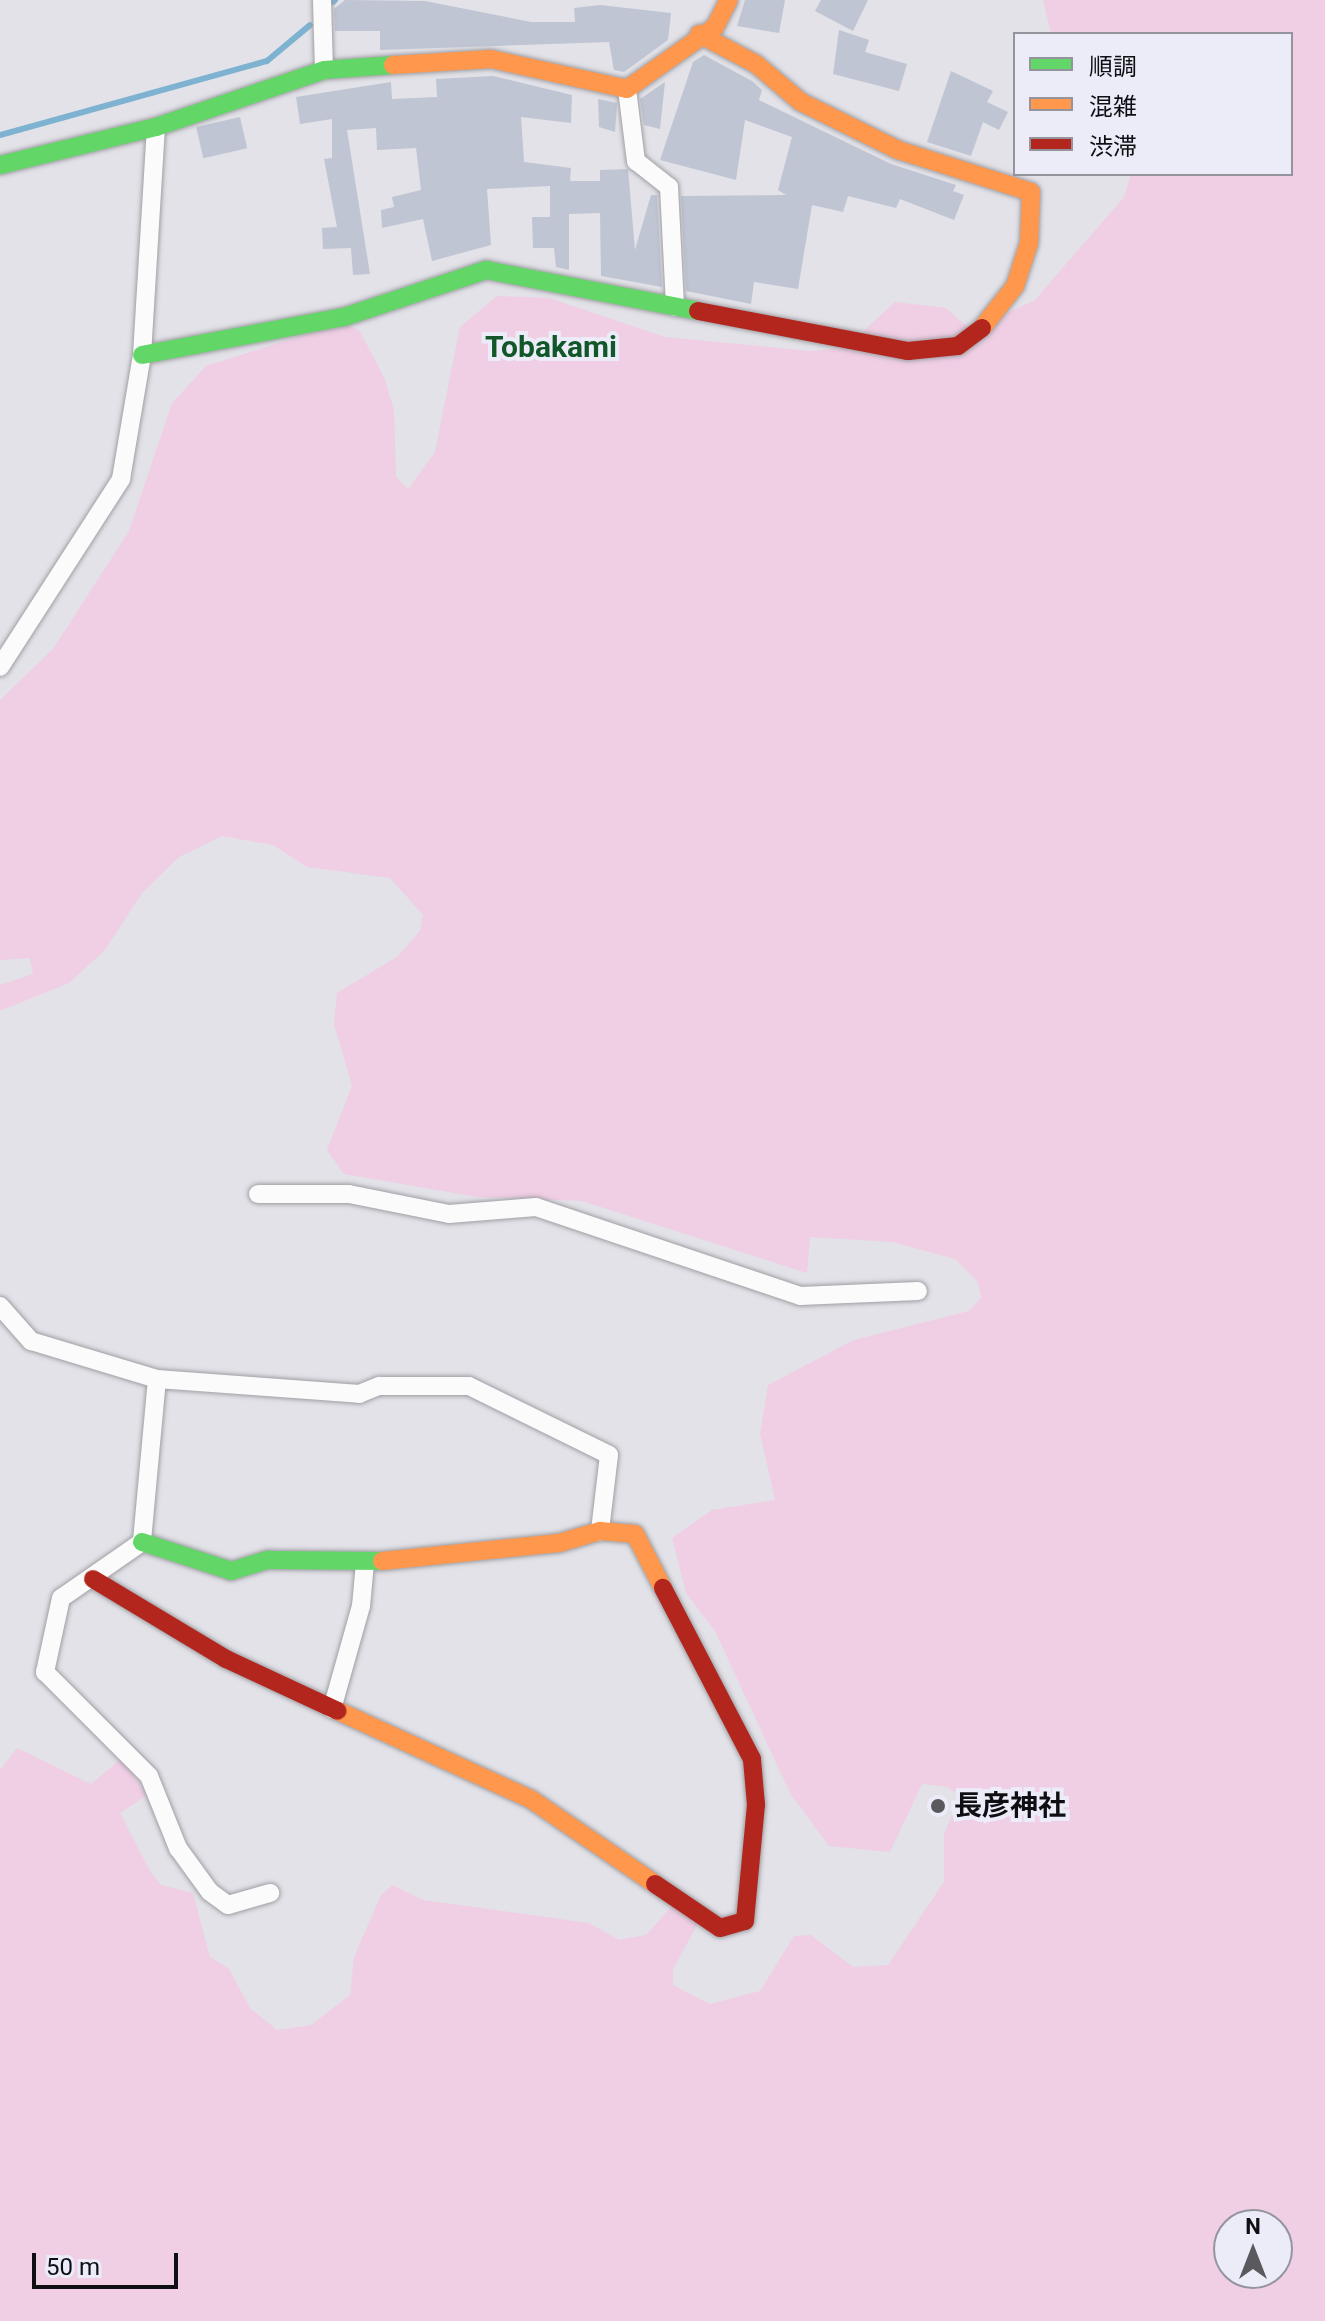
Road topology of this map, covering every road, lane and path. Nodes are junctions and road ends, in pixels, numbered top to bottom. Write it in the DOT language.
graph roads {
  1 [pos="322,0"];
  2 [pos="729,0"];
  3 [pos="699,34"];
  4 [pos="324,70"];
  5 [pos="627,89"];
  6 [pos="156,127"];
  7 [pos="0,165"];
  8 [pos="675,307"];
  9 [pos="142,355"];
  10 [pos="0,667"];
  11 [pos="258,1194"];
  12 [pos="918,1291"];
  13 [pos="0,1306"];
  14 [pos="157,1379"];
  15 [pos="600,1531"];
  16 [pos="142,1542"];
  17 [pos="365,1563"];
  18 [pos="93,1579"];
  19 [pos="332,1709"];
  20 [pos="270,1893"];
  1 -- 4 [label="street"];
  2 -- 3 [label="street"];
  3 -- 5 [label="street"];
  3 -- 8 [label="street"];
  4 -- 5 [label="street"];
  4 -- 6 [label="street"];
  5 -- 8 [label="street"];
  6 -- 7 [label="street"];
  6 -- 9 [label="street"];
  8 -- 9 [label="street"];
  9 -- 10 [label="street"];
  11 -- 12 [label="street"];
  13 -- 14 [label="street"];
  14 -- 15 [label="street"];
  14 -- 16 [label="street"];
  15 -- 17 [label="street"];
  15 -- 19 [label="street"];
  16 -- 17 [label="street"];
  16 -- 18 [label="street"];
  17 -- 19 [label="street"];
  18 -- 19 [label="street"];
  18 -- 20 [label="street"];
}
